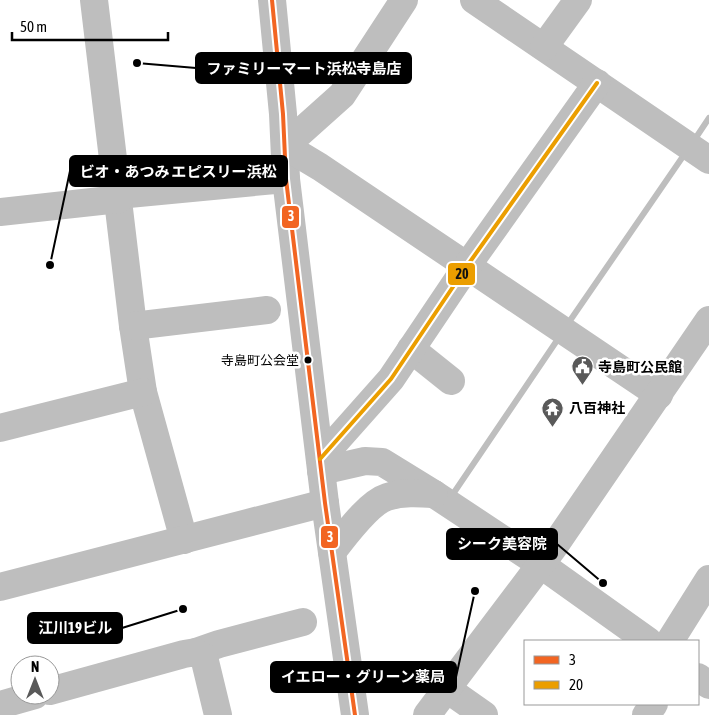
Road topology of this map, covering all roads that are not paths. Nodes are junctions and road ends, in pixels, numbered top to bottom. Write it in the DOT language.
graph roads {
  1 [pos="94,0"];
  2 [pos="272,0"];
  3 [pos="404,0"];
  4 [pos="474,0"];
  5 [pos="578,0"];
  6 [pos="544,47"];
  7 [pos="597,82"];
  8 [pos="285,146"];
  9 [pos="696,151"];
  10 [pos="286,179"];
  11 [pos="118,197"];
  12 [pos="0,212"];
  13 [pos="467,266"];
  14 [pos="267,310"];
  15 [pos="133,326"];
  16 [pos="705,335"];
  17 [pos="412,349"];
  18 [pos="451,381"];
  19 [pos="143,392"];
  20 [pos="658,395"];
  21 [pos="0,428"];
  22 [pos="320,465"];
  23 [pos="434,494"];
  24 [pos="325,503"];
  25 [pos="184,540"];
  26 [pos="332,552"];
  27 [pos="540,564"];
  28 [pos="709,579"];
  29 [pos="0,587"];
  30 [pos="302,622"];
  31 [pos="647,640"];
  32 [pos="671,640"];
  33 [pos="196,652"];
  34 [pos="699,678"];
  35 [pos="709,686"];
  36 [pos="60,688"];
  37 [pos="447,689"];
  38 [pos="218,715"];
  39 [pos="355,715"];
  40 [pos="427,715"];
  41 [pos="484,715"];
  1 -- 11 [label="street"];
  2 -- 8 [label="street"];
  3 -- 8 [label="street"];
  4 -- 6 [label="street"];
  5 -- 6 [label="street"];
  6 -- 7 [label="street"];
  7 -- 9 [label="street"];
  7 -- 13 [label="street"];
  8 -- 10 [label="street"];
  8 -- 13 [label="street"];
  10 -- 11 [label="street"];
  10 -- 22 [label="street"];
  11 -- 12 [label="street"];
  11 -- 15 [label="street"];
  13 -- 17 [label="street"];
  13 -- 20 [label="street"];
  14 -- 15 [label="street"];
  15 -- 19 [label="street"];
  16 -- 20 [label="street"];
  17 -- 18 [label="street"];
  17 -- 22 [label="street"];
  19 -- 21 [label="street"];
  19 -- 25 [label="street"];
  20 -- 27 [label="street"];
  22 -- 23 [label="street"];
  22 -- 24 [label="street"];
  23 -- 26 [label="street"];
  23 -- 27 [label="street"];
  24 -- 25 [label="street"];
  24 -- 26 [label="street"];
  25 -- 29 [label="street"];
  26 -- 39 [label="street"];
  27 -- 31 [label="street"];
  27 -- 37 [label="street"];
  28 -- 32 [label="street"];
  30 -- 33 [label="street"];
  33 -- 36 [label="street"];
  33 -- 38 [label="street"];
  34 -- 35 [label="street"];
  37 -- 40 [label="street"];
  37 -- 41 [label="street"];
}
